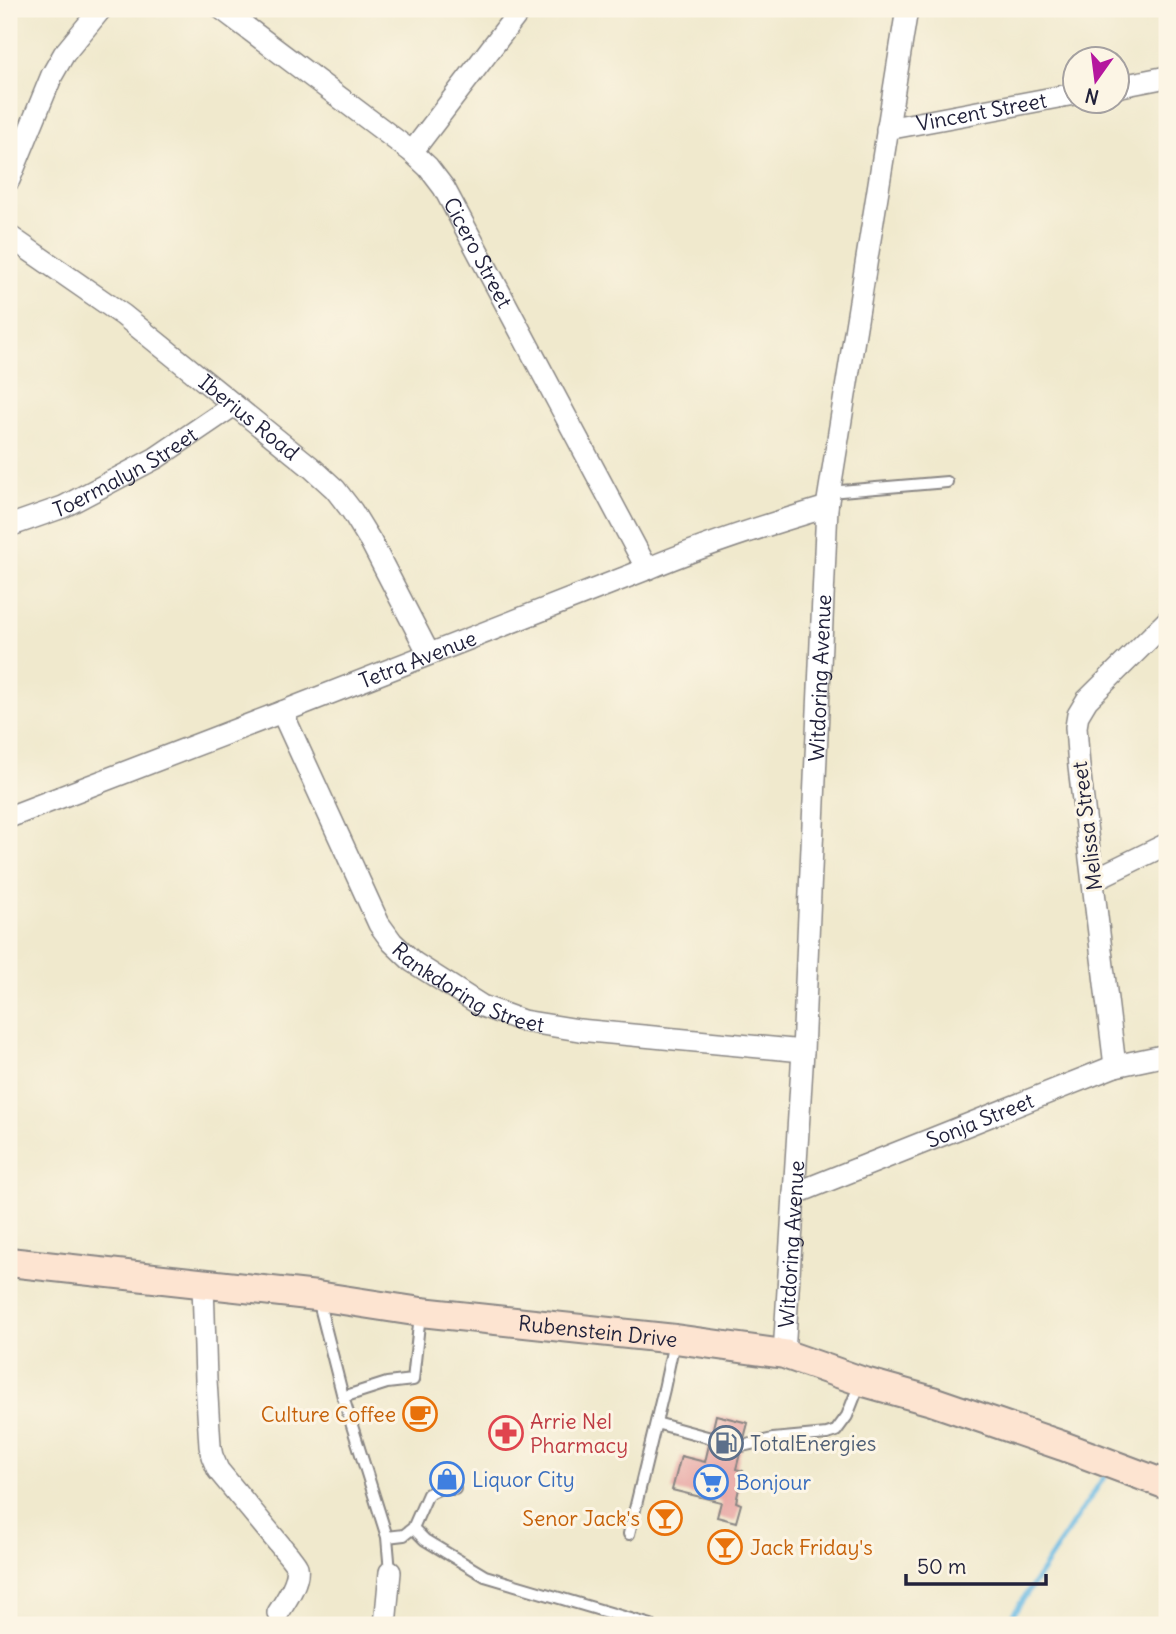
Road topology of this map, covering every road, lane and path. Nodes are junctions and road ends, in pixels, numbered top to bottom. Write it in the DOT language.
graph roads {
  1 [pos="101,9"];
  2 [pos="222,9"];
  3 [pos="521,9"];
  4 [pos="907,9"];
  5 [pos="1167,77"];
  6 [pos="1130,84"];
  7 [pos="1060,97"];
  8 [pos="887,129"];
  9 [pos="412,152"];
  10 [pos="9,180"];
  11 [pos="9,236"];
  12 [pos="234,405"];
  13 [pos="947,482"];
  14 [pos="828,500"];
  15 [pos="9,526"];
  16 [pos="647,569"];
  17 [pos="1167,621"];
  18 [pos="429,654"];
  19 [pos="282,712"];
  20 [pos="9,817"];
  21 [pos="1167,844"];
  22 [pos="1093,880"];
  23 [pos="803,1051"];
  24 [pos="1167,1055"];
  25 [pos="1115,1066"];
  26 [pos="794,1194"];
  27 [pos="9,1262"];
  28 [pos="203,1284"];
  29 [pos="317,1296"];
  30 [pos="421,1312"];
  31 [pos="675,1339"];
  32 [pos="784,1354"];
  33 [pos="861,1381"];
  34 [pos="342,1397"];
  35 [pos="656,1423"];
  36 [pos="710,1438"];
  37 [pos="742,1446"];
  38 [pos="1167,1485"];
  39 [pos="455,1489"];
  40 [pos="413,1528"];
  41 [pos="629,1534"];
  42 [pos="387,1537"];
  43 [pos="390,1572"];
  44 [pos="278,1613"];
  45 [pos="385,1625"];
  46 [pos="651,1625"];
  1 -- 10 [label="street"];
  2 -- 9 [label="street, Cicero Street"];
  3 -- 9 [label="street"];
  4 -- 8 [label="street, Witdoring Avenue"];
  5 -- 6 [label="street"];
  7 -- 8 [label="street, Vincent Street"];
  8 -- 14 [label="street, Witdoring Avenue"];
  9 -- 16 [label="street, Cicero Street"];
  11 -- 12 [label="street, Iberius Road"];
  12 -- 15 [label="street, Toermalyn Street"];
  12 -- 18 [label="street, Iberius Road"];
  13 -- 14 [label="lane"];
  14 -- 16 [label="street, Tetra Avenue"];
  14 -- 23 [label="street, Witdoring Avenue"];
  16 -- 18 [label="street, Tetra Avenue"];
  17 -- 22 [label="street, Melissa Street"];
  18 -- 19 [label="street, Tetra Avenue"];
  19 -- 20 [label="street, Tetra Avenue"];
  19 -- 23 [label="street, Rankdoring Street"];
  21 -- 22 [label="street"];
  22 -- 25 [label="street, Melissa Street"];
  23 -- 26 [label="street, Witdoring Avenue"];
  24 -- 25 [label="street, Sonja Street"];
  25 -- 26 [label="street, Sonja Street"];
  26 -- 32 [label="street, Witdoring Avenue"];
  27 -- 28 [label="street, Rubenstein Drive"];
  28 -- 29 [label="street, Rubenstein Drive"];
  28 -- 44 [label="street"];
  29 -- 30 [label="street, Rubenstein Drive"];
  29 -- 34 [label="lane"];
  30 -- 31 [label="street, Rubenstein Drive"];
  30 -- 34 [label="lane"];
  31 -- 32 [label="street, Rubenstein Drive"];
  31 -- 35 [label="lane"];
  32 -- 33 [label="street, Rubenstein Drive"];
  33 -- 37 [label="lane"];
  33 -- 38 [label="street, Rubenstein Drive"];
  34 -- 42 [label="lane"];
  35 -- 36 [label="lane"];
  35 -- 41 [label="lane"];
  39 -- 40 [label="lane"];
  40 -- 42 [label="lane"];
  40 -- 46 [label="lane"];
  42 -- 43 [label="lane"];
  43 -- 45 [label="street"];
}
